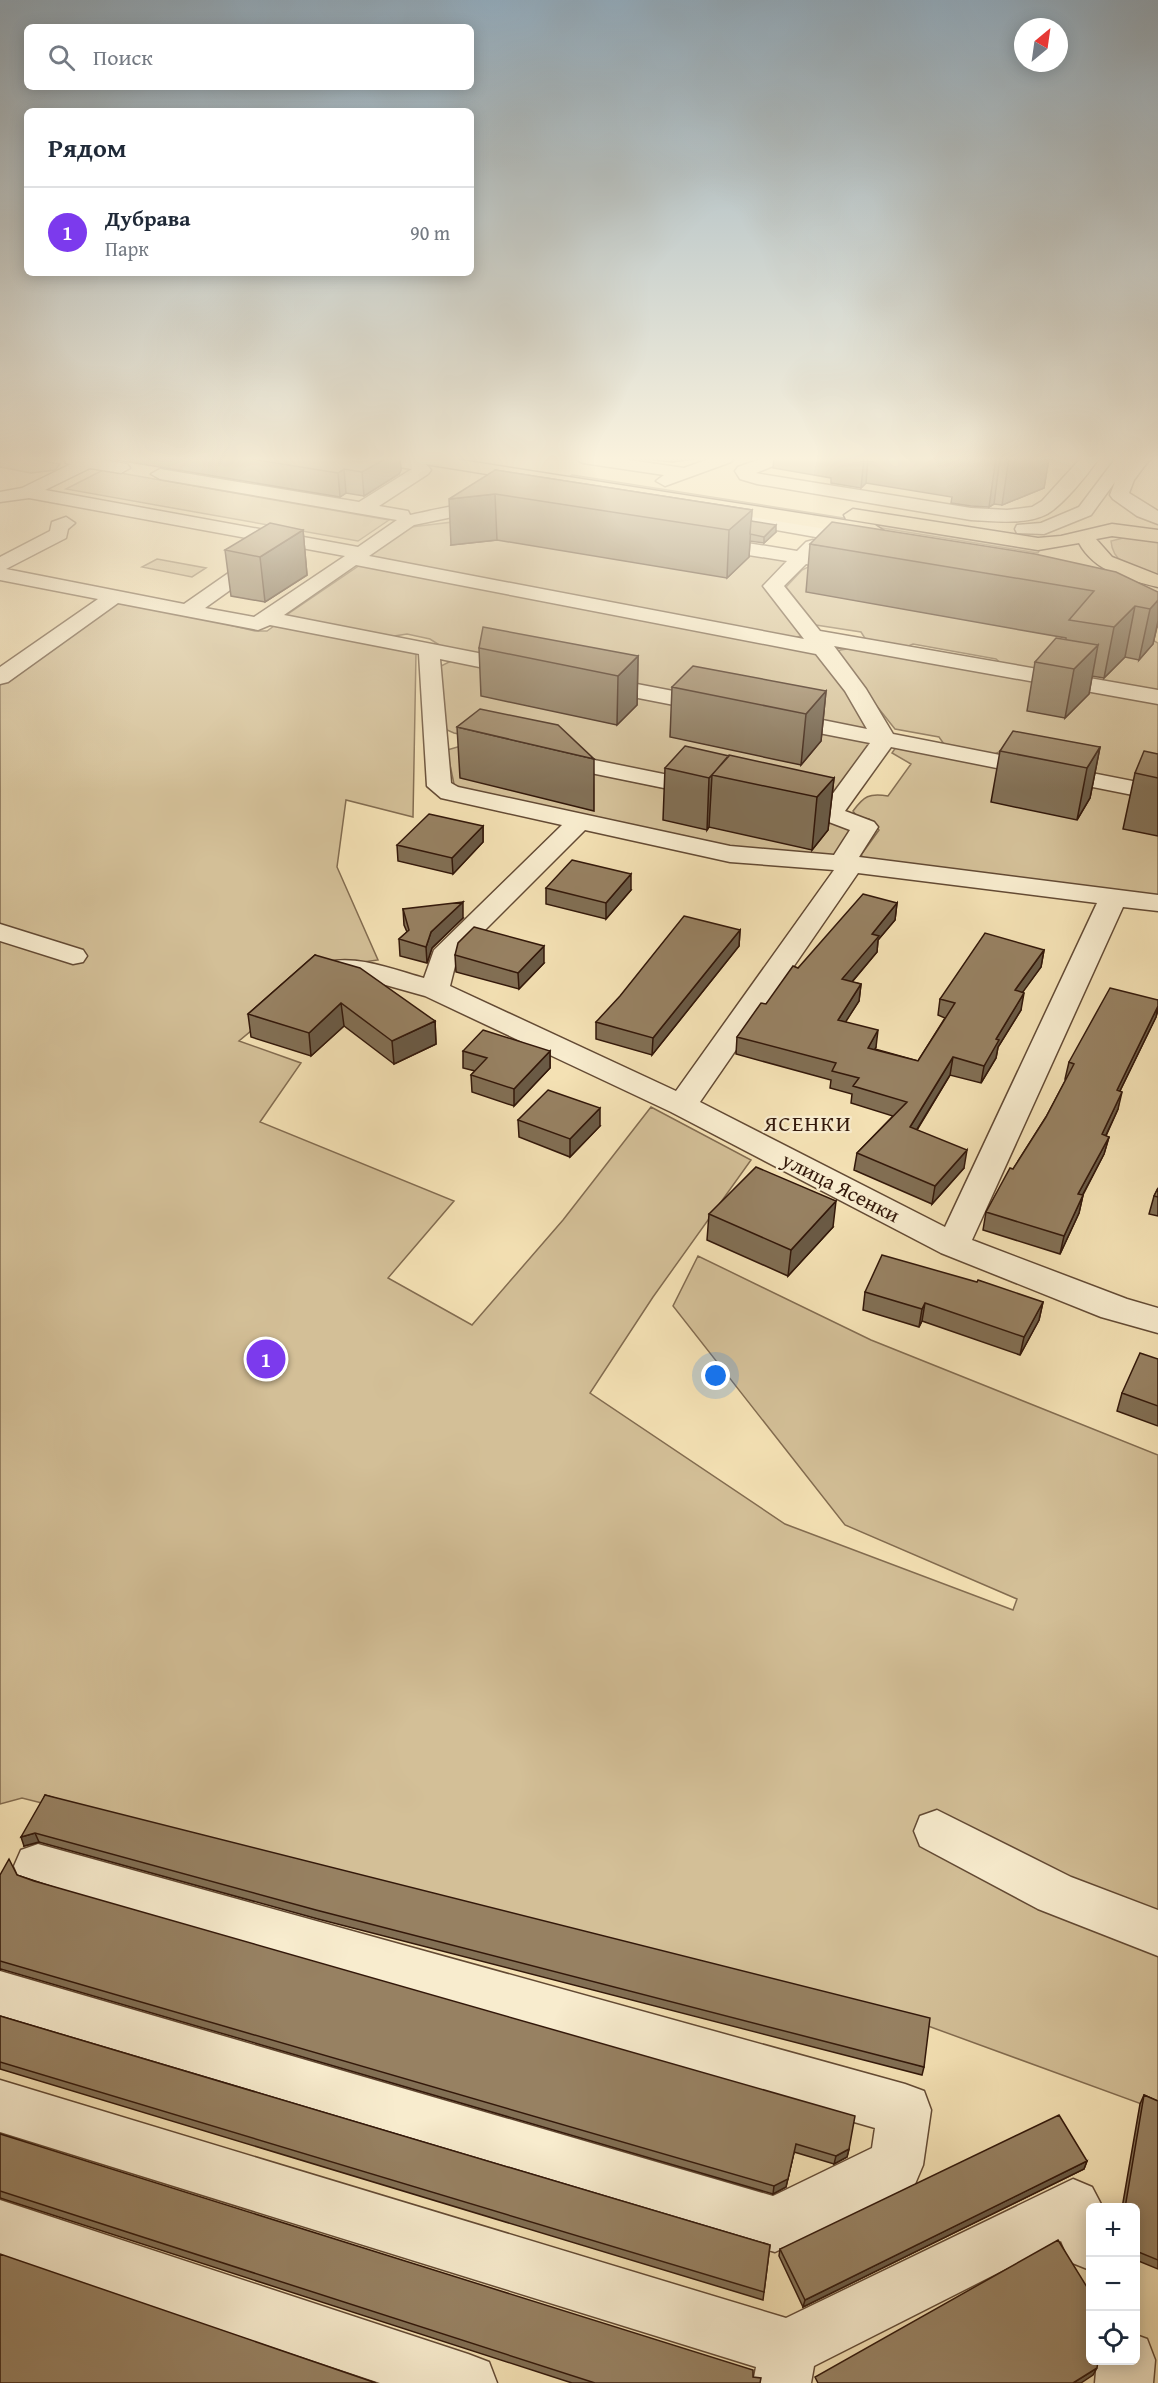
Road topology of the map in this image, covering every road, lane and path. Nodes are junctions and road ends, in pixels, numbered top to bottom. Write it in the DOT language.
graph roads {
  1 [pos="247,569"];
  2 [pos="338,569"];
  3 [pos="427,569"];
  4 [pos="790,569"];
  5 [pos="1116,569"];
  6 [pos="1086,570"];
  7 [pos="0,574"];
  8 [pos="1155,590"];
  9 [pos="115,596"];
  10 [pos="188,610"];
  11 [pos="267,618"];
  12 [pos="821,643"];
  13 [pos="429,650"];
  14 [pos="2,674"];
  15 [pos="1158,697"];
  16 [pos="736,710"];
  17 [pos="759,715"];
  18 [pos="885,739"];
  19 [pos="532,754"];
  20 [pos="1158,792"];
  21 [pos="728,793"];
  22 [pos="580,821"];
  23 [pos="847,863"];
  24 [pos="1113,898"];
  25 [pos="1158,903"];
  26 [pos="0,932"];
  27 [pos="73,956"];
  28 [pos="338,968"];
  29 [pos="435,990"];
  30 [pos="682,1105"];
  31 [pos="953,1245"];
  32 [pos="1158,1321"];
  33 [pos="937,1831"];
  34 [pos="38,1866"];
  35 [pos="1158,1933"];
  36 [pos="0,1996"];
  37 [pos="0,2106"];
  38 [pos="0,2228"];
  39 [pos="1086,2234"];
  40 [pos="1126,2365"];
  41 [pos="785,2366"];
  42 [pos="468,2383"];
  43 [pos="1124,2383"];
  1 -- 10 [label="street"];
  2 -- 11 [label="street"];
  3 -- 12 [label="street"];
  4 -- 12 [label="street"];
  5 -- 8 [label="main road"];
  6 -- 8 [label="main road"];
  7 -- 9 [label="street"];
  9 -- 10 [label="street"];
  9 -- 14 [label="street"];
  10 -- 11 [label="street"];
  11 -- 13 [label="street"];
  12 -- 15 [label="street"];
  12 -- 18 [label="street"];
  13 -- 16 [label="street"];
  13 -- 22 [label="street"];
  17 -- 18 [label="street"];
  18 -- 20 [label="street"];
  18 -- 23 [label="street"];
  19 -- 21 [label="street"];
  22 -- 23 [label="street"];
  22 -- 29 [label="street"];
  23 -- 24 [label="street"];
  23 -- 30 [label="street"];
  24 -- 25 [label="street"];
  24 -- 31 [label="street"];
  26 -- 27 [label="street"];
  28 -- 29 [label="street, улица Ясенки"];
  29 -- 30 [label="street, улица Ясенки"];
  30 -- 31 [label="street, улица Ясенки"];
  31 -- 32 [label="street, улица Ясенки"];
  33 -- 35 [label="street"];
  34 -- 36 [label="street"];
  37 -- 41 [label="street"];
  38 -- 42 [label="street"];
  39 -- 41 [label="street"];
  40 -- 43 [label="street"];
}
